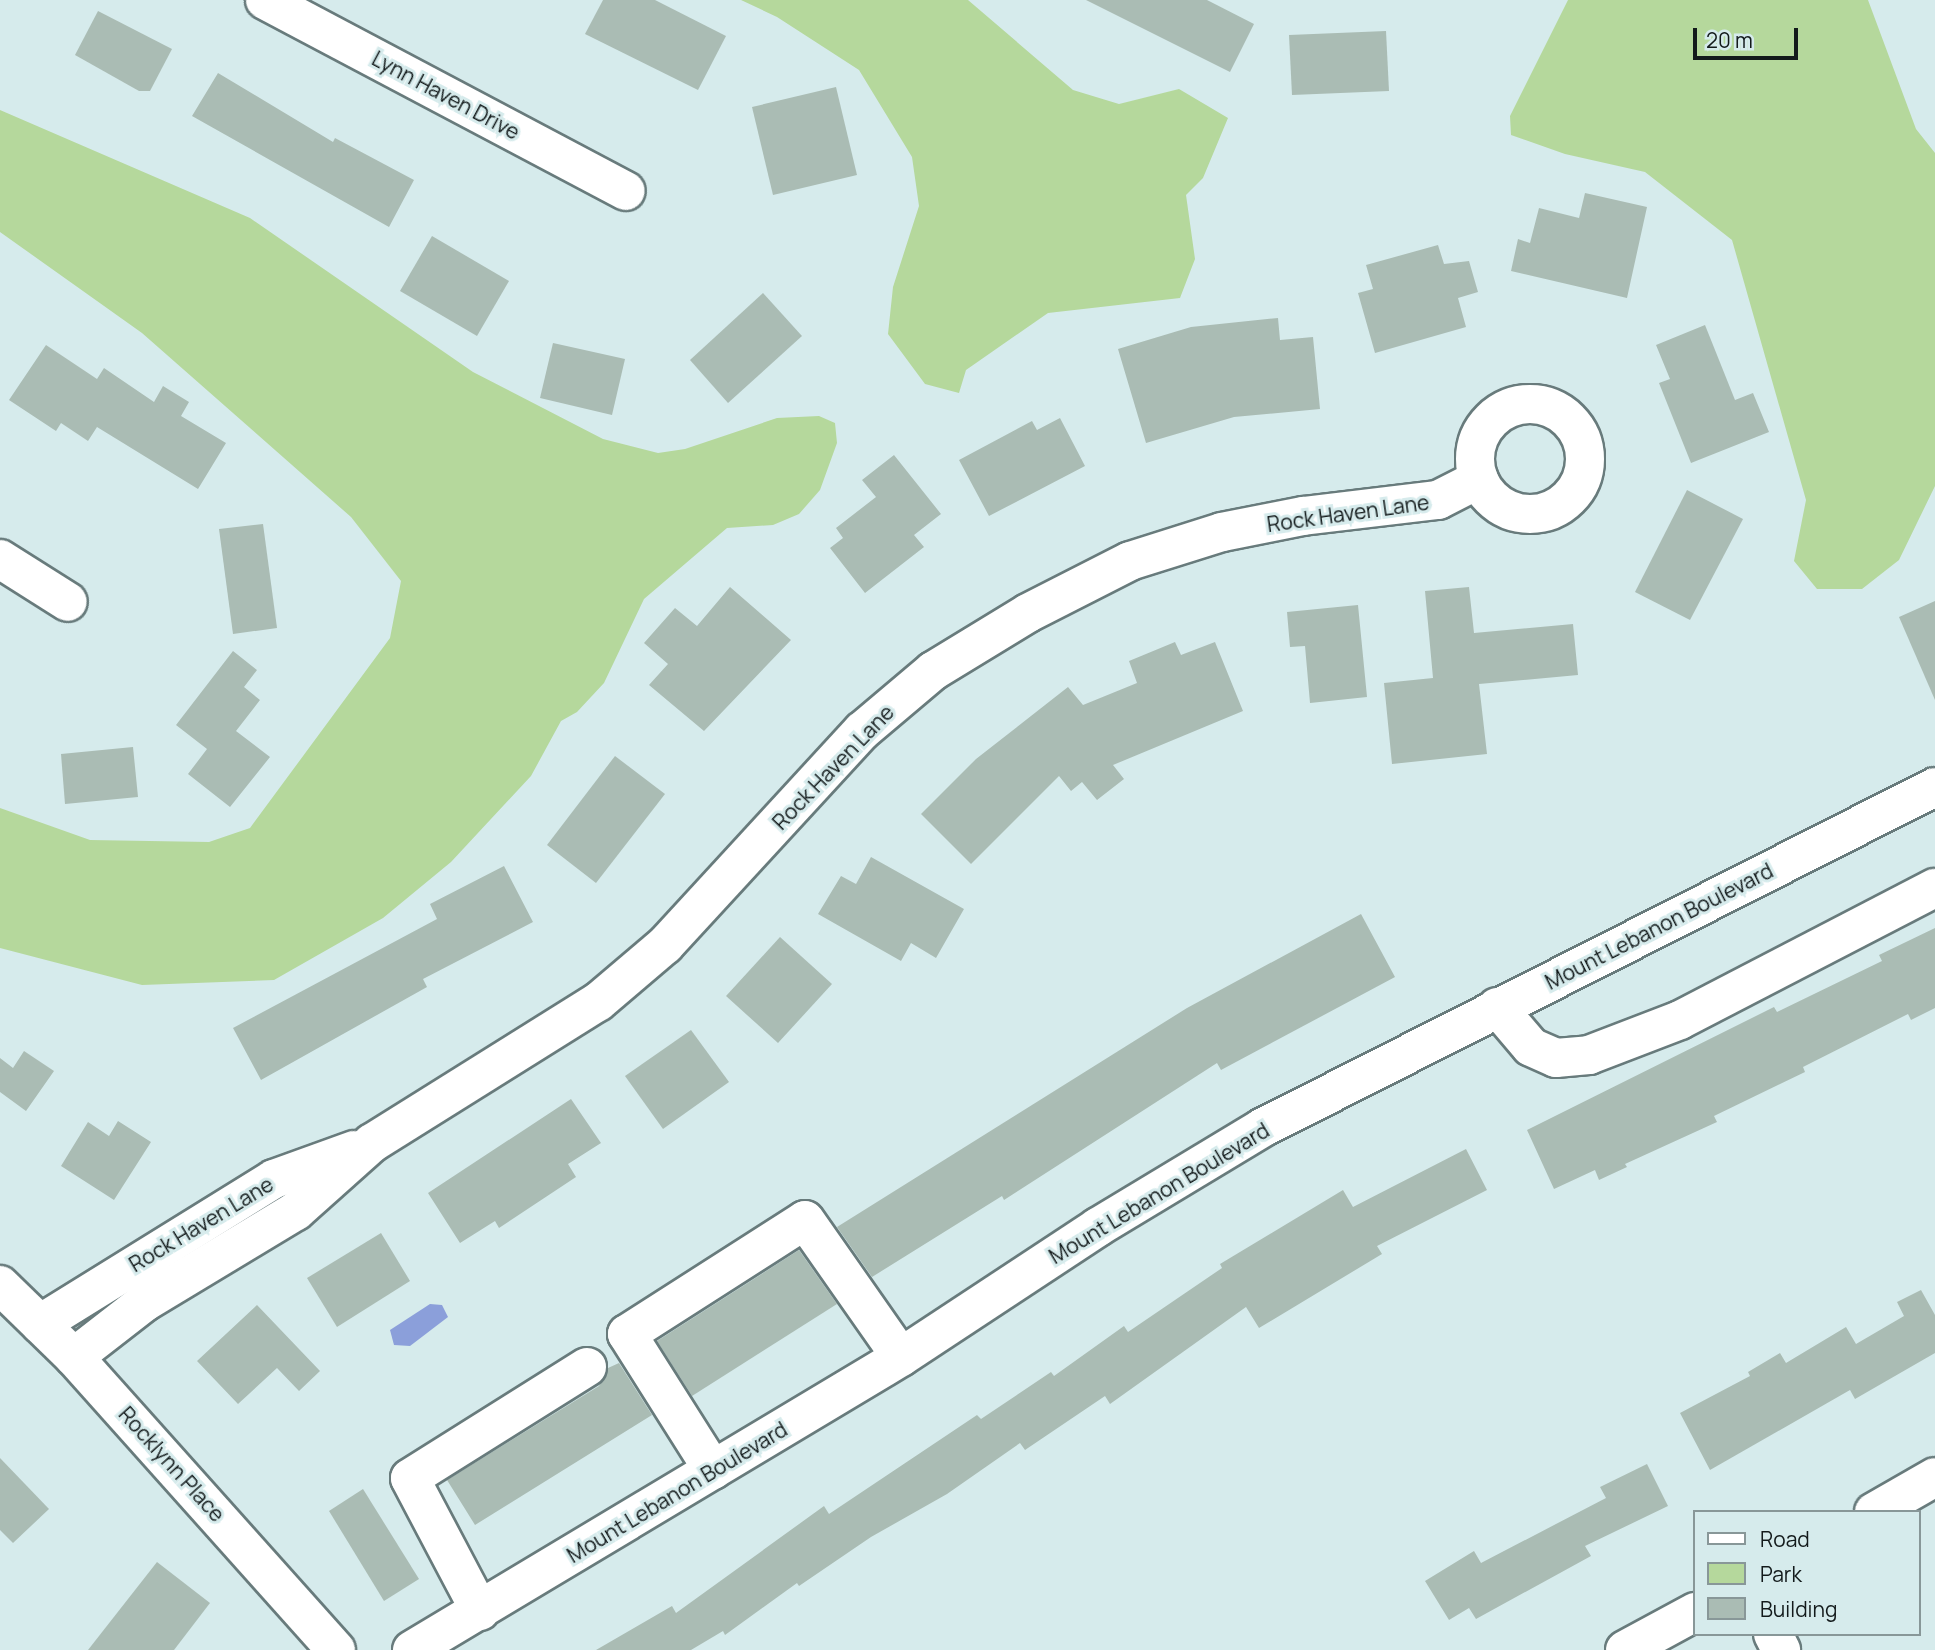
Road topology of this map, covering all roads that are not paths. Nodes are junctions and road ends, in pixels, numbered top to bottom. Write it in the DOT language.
graph roads {
  1 [pos="265,0"];
  2 [pos="626,191"];
  3 [pos="1479,479"];
  4 [pos="0,559"];
  5 [pos="68,601"];
  6 [pos="1935,787"];
  7 [pos="1935,888"];
  8 [pos="1497,1007"];
  9 [pos="372,1143"];
  10 [pos="210,1217"];
  11 [pos="230,1251"];
  12 [pos="0,1285"];
  13 [pos="40,1324"];
  14 [pos="74,1357"];
  15 [pos="901,1357"];
  16 [pos="587,1367"];
  17 [pos="713,1471"];
  18 [pos="1935,1477"];
  19 [pos="1877,1510"];
  20 [pos="480,1611"];
  21 [pos="1694,1613"];
  22 [pos="336,1650"];
  23 [pos="412,1650"];
  24 [pos="1625,1650"];
  1 -- 2 [label="street, Lynn Haven Drive"];
  3 -- 9 [label="street, Rock Haven Lane"];
  4 -- 5 [label="street"];
  6 -- 8 [label="street, Mount Lebanon Boulevard"];
  7 -- 8 [label="street"];
  8 -- 15 [label="street, Mount Lebanon Boulevard"];
  9 -- 10 [label="street, Rock Haven Lane"];
  9 -- 11 [label="street, Rock Haven Lane"];
  10 -- 11 [label="street"];
  10 -- 13 [label="street, Rock Haven Lane"];
  11 -- 14 [label="street, Rock Haven Lane"];
  12 -- 13 [label="street, Rocklynn Place"];
  13 -- 14 [label="street, Rocklynn Place"];
  14 -- 22 [label="street, Rocklynn Place"];
  15 -- 17 [label="street, Mount Lebanon Boulevard"];
  15 -- 17 [label="street"];
  16 -- 20 [label="street"];
  17 -- 20 [label="street, Mount Lebanon Boulevard"];
  18 -- 19 [label="street"];
  20 -- 23 [label="street, Mount Lebanon Boulevard"];
  21 -- 24 [label="street"];
}
